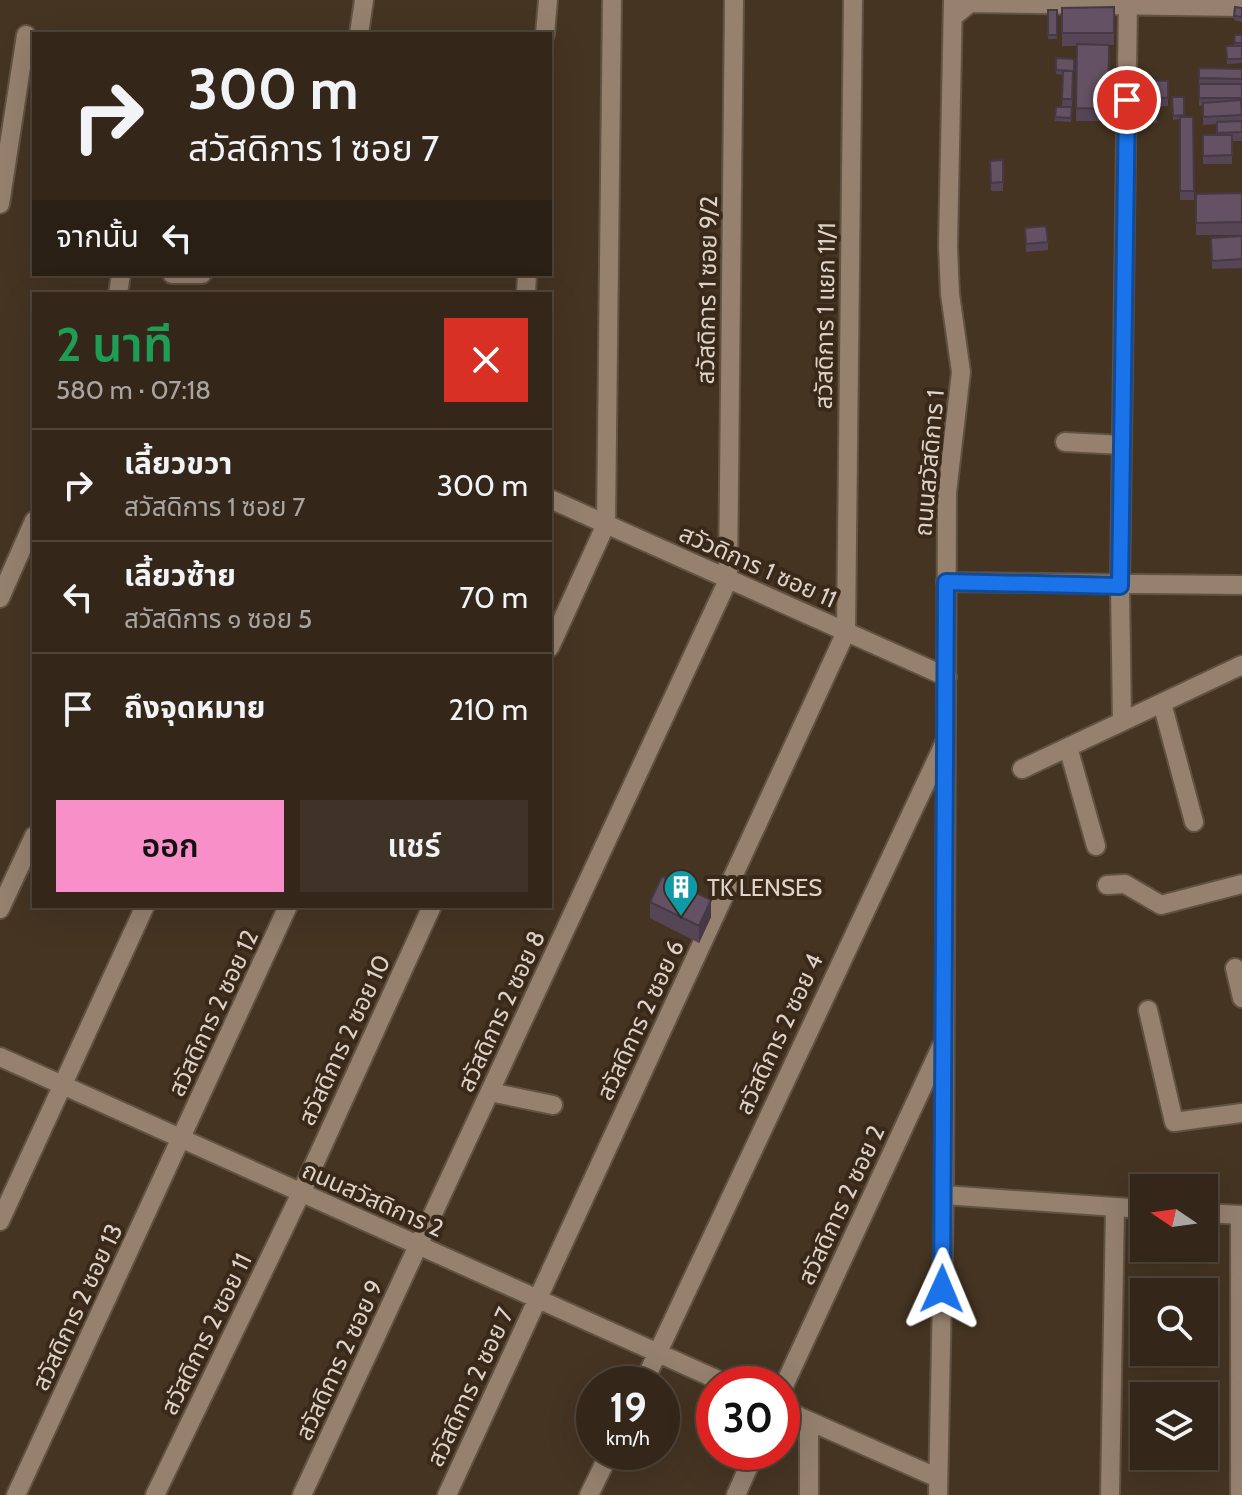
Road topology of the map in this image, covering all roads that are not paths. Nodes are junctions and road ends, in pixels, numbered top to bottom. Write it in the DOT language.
graph roads {
  1 [pos="364,0"];
  2 [pos="548,0"];
  3 [pos="612,0"];
  4 [pos="734,0"];
  5 [pos="853,0"];
  6 [pos="1128,3"];
  7 [pos="1242,7"];
  8 [pos="953,9"];
  9 [pos="359,32"];
  10 [pos="545,32"];
  11 [pos="26,35"];
  12 [pos="3,174"];
  13 [pos="0,204"];
  14 [pos="1065,442"];
  15 [pos="1122,445"];
  16 [pos="552,500"];
  17 [pos="606,524"];
  18 [pos="32,526"];
  19 [pos="728,580"];
  20 [pos="946,582"];
  21 [pos="1242,585"];
  22 [pos="1120,586"];
  23 [pos="0,598"];
  24 [pos="846,632"];
  25 [pos="552,643"];
  26 [pos="1242,665"];
  27 [pos="947,677"];
  28 [pos="1162,703"];
  29 [pos="1122,721"];
  30 [pos="947,738"];
  31 [pos="1068,747"];
  32 [pos="1022,769"];
  33 [pos="1194,822"];
  34 [pos="32,840"];
  35 [pos="1096,846"];
  36 [pos="1242,884"];
  37 [pos="1107,885"];
  38 [pos="144,908"];
  39 [pos="287,908"];
  40 [pos="431,908"];
  41 [pos="0,909"];
  42 [pos="1235,968"];
  43 [pos="1242,998"];
  44 [pos="1148,1010"];
  45 [pos="944,1041"];
  46 [pos="0,1057"];
  47 [pos="62,1085"];
  48 [pos="490,1092"];
  49 [pos="553,1105"];
  50 [pos="1242,1113"];
  51 [pos="181,1140"];
  52 [pos="301,1193"];
  53 [pos="944,1195"];
  54 [pos="1115,1208"];
  55 [pos="1130,1209"];
  56 [pos="1218,1214"];
  57 [pos="1241,1215"];
  58 [pos="0,1221"];
  59 [pos="419,1246"];
  60 [pos="537,1299"];
  61 [pos="658,1353"];
  62 [pos="652,1366"];
  63 [pos="793,1366"];
  64 [pos="696,1370"];
  65 [pos="800,1417"];
  66 [pos="809,1421"];
  67 [pos="601,1470"];
  68 [pos="747,1470"];
  69 [pos="938,1486"];
  70 [pos="16,1495"];
  71 [pos="155,1495"];
  72 [pos="302,1495"];
  73 [pos="447,1495"];
  74 [pos="589,1495"];
  75 [pos="736,1495"];
  76 [pos="809,1495"];
  77 [pos="1110,1495"];
  78 [pos="1240,1495"];
  1 -- 9 [label="street"];
  2 -- 10 [label="street"];
  3 -- 17 [label="street"];
  4 -- 19 [label="street, สวัสดิการ 1 ซอย 9/2"];
  5 -- 24 [label="street, สวัสดิการ 1 แยก 11/1"];
  6 -- 7 [label="street, ถนนสวัสดิการ 1"];
  6 -- 8 [label="street, ถนนสวัสดิการ 1"];
  6 -- 15 [label="street"];
  8 -- 20 [label="street, ถนนสวัสดิการ 1"];
  11 -- 12 [label="street"];
  12 -- 13 [label="street"];
  14 -- 15 [label="street"];
  15 -- 22 [label="street"];
  16 -- 17 [label="street, สวัวดิการ 1 ซอย 11"];
  17 -- 19 [label="street, สวัวดิการ 1 ซอย 11"];
  17 -- 25 [label="street"];
  18 -- 23 [label="street"];
  19 -- 24 [label="street, สวัวดิการ 1 ซอย 11"];
  19 -- 48 [label="street, สวัสดิการ 2 ซอย 8"];
  20 -- 22 [label="street"];
  20 -- 27 [label="street, ถนนสวัสดิการ 1"];
  21 -- 22 [label="street"];
  22 -- 29 [label="street"];
  24 -- 27 [label="street, สวัวดิการ 1 ซอย 11"];
  24 -- 60 [label="street, สวัสดิการ 2 ซอย 6"];
  26 -- 28 [label="street"];
  27 -- 30 [label="street, ถนนสวัสดิการ 1"];
  28 -- 29 [label="street"];
  28 -- 33 [label="street"];
  29 -- 31 [label="street"];
  30 -- 45 [label="street, ถนนสวัสดิการ 1"];
  30 -- 61 [label="street, สวัสดิการ 2 ซอย 4"];
  31 -- 32 [label="street"];
  31 -- 35 [label="street"];
  34 -- 41 [label="street"];
  36 -- 37 [label="street"];
  38 -- 47 [label="street"];
  39 -- 51 [label="street, สวัสดิการ 2 ซอย 12"];
  40 -- 52 [label="street, สวัสดิการ 2 ซอย 10"];
  42 -- 43 [label="street"];
  44 -- 50 [label="street"];
  45 -- 53 [label="street, ถนนสวัสดิการ 1"];
  45 -- 63 [label="street, สวัสดิการ 2 ซอย 2"];
  46 -- 47 [label="street, ถนนสวัสดิการ 2"];
  47 -- 51 [label="street, ถนนสวัสดิการ 2"];
  47 -- 58 [label="street"];
  48 -- 49 [label="street"];
  48 -- 59 [label="street, สวัสดิการ 2 ซอย 8"];
  51 -- 52 [label="street, ถนนสวัสดิการ 2"];
  51 -- 70 [label="street, สวัสดิการ 2 ซอย 13"];
  52 -- 59 [label="street, ถนนสวัสดิการ 2"];
  52 -- 71 [label="street, สวัสดิการ 2 ซอย 11"];
  53 -- 54 [label="street"];
  53 -- 69 [label="street, ถนนสวัสดิการ 1"];
  54 -- 55 [label="street"];
  54 -- 77 [label="street"];
  56 -- 57 [label="street"];
  57 -- 78 [label="street"];
  59 -- 60 [label="street, ถนนสวัสดิการ 2"];
  59 -- 72 [label="street, สวัสดิการ 2 ซอย 9"];
  60 -- 61 [label="street, ถนนสวัสดิการ 2"];
  60 -- 73 [label="street, สวัสดิการ 2 ซอย 7"];
  61 -- 62 [label="street, สวัสดิการ 2 ซอย 4"];
  61 -- 64 [label="street, ถนนสวัสดิการ 2"];
  65 -- 66 [label="street"];
  66 -- 69 [label="street"];
  66 -- 76 [label="street"];
  67 -- 74 [label="street"];
  68 -- 75 [label="street"];
}
